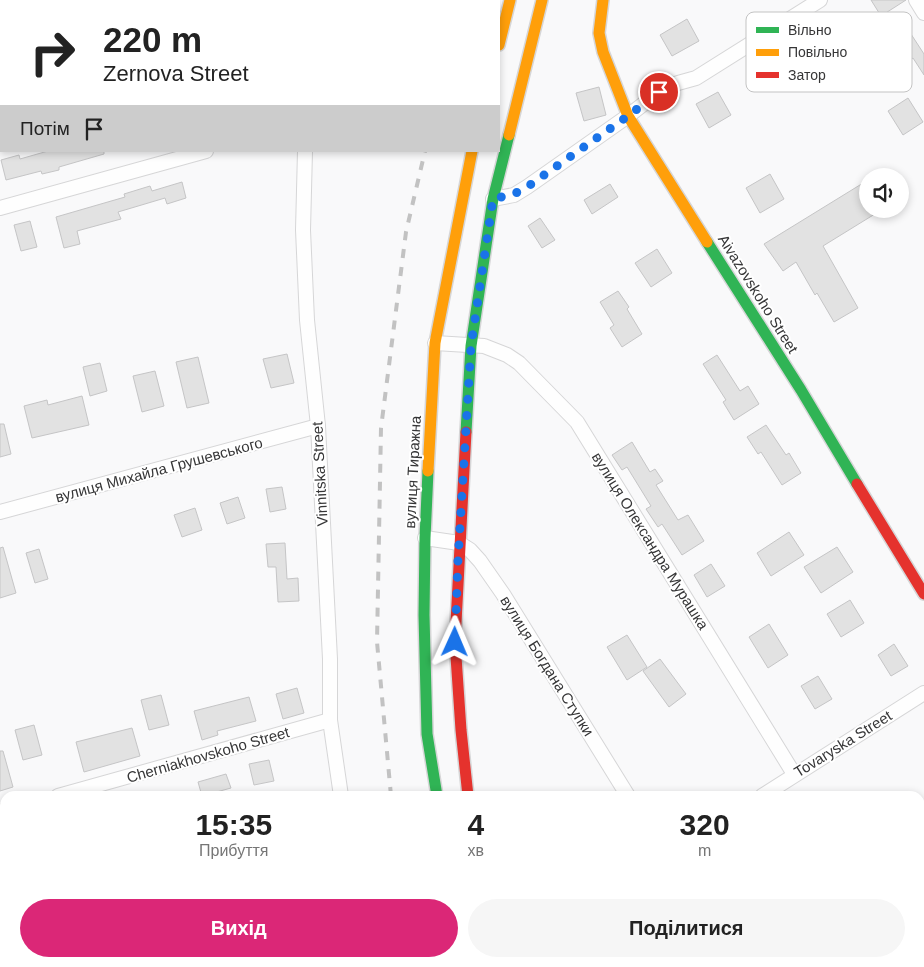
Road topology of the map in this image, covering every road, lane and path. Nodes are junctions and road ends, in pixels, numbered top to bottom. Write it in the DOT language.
graph roads {
  1 [pos="510,0"];
  2 [pos="542,0"];
  3 [pos="603,0"];
  4 [pos="820,0"];
  5 [pos="916,0"];
  6 [pos="801,12"];
  7 [pos="924,14"];
  8 [pos="500,41"];
  9 [pos="746,47"];
  10 [pos="628,116"];
  11 [pos="202,152"];
  12 [pos="305,152"];
  13 [pos="472,152"];
  14 [pos="493,199"];
  15 [pos="0,208"];
  16 [pos="435,343"];
  17 [pos="471,346"];
  18 [pos="318,426"];
  19 [pos="0,512"];
  20 [pos="425,538"];
  21 [pos="459,543"];
  22 [pos="924,594"];
  23 [pos="924,693"];
  24 [pos="330,720"];
  25 [pos="794,774"];
  26 [pos="76,791"];
  27 [pos="340,791"];
  28 [pos="436,791"];
  29 [pos="467,791"];
  30 [pos="625,791"];
  31 [pos="769,791"];
  1 -- 8 [label="main road"];
  2 -- 14 [label="main road"];
  3 -- 10 [label="main road, Aivazovskoho Street"];
  4 -- 6 [label="street"];
  5 -- 7 [label="street"];
  9 -- 10 [label="street"];
  10 -- 14 [label="street"];
  10 -- 22 [label="main road, Aivazovskoho Street"];
  11 -- 15 [label="street"];
  12 -- 18 [label="street, Vinnitska Street"];
  13 -- 16 [label="main road, вулиця Тиражна"];
  14 -- 17 [label="main road"];
  16 -- 17 [label="street, вулиця Олександра Мурашка"];
  16 -- 20 [label="main road, вулиця Тиражна"];
  17 -- 21 [label="main road"];
  17 -- 25 [label="street, вулиця Олександра Мурашка"];
  18 -- 19 [label="street, вулиця Михайла Грушевського"];
  18 -- 24 [label="street, Vinnitska Street"];
  20 -- 21 [label="street"];
  20 -- 28 [label="main road, вулиця Тиражна"];
  21 -- 29 [label="main road"];
  21 -- 30 [label="street, вулиця Богдана Ступки"];
  23 -- 25 [label="street, Tovaryska Street"];
  24 -- 26 [label="street, Cherniakhovskoho Street"];
  24 -- 27 [label="street, Vinnitska Street"];
  25 -- 31 [label="street, Tovaryska Street"];
}
